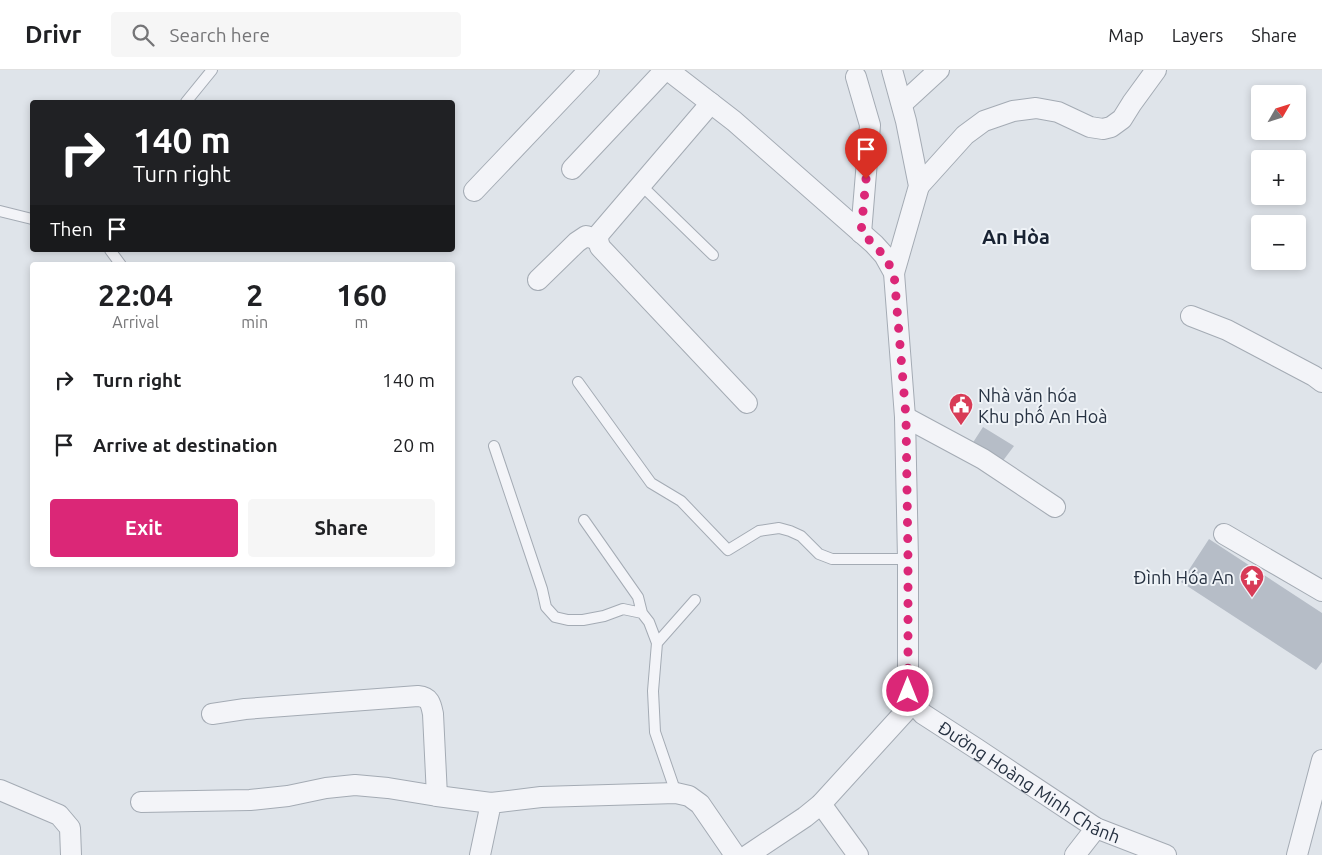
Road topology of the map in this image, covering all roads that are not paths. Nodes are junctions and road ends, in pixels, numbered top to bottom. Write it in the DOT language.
graph roads {
  1 [pos="212,70"];
  2 [pos="589,70"];
  3 [pos="667,70"];
  4 [pos="892,70"];
  5 [pos="939,70"];
  6 [pos="1156,70"];
  7 [pos="856,77"];
  8 [pos="188,100"];
  9 [pos="711,103"];
  10 [pos="902,104"];
  11 [pos="572,169"];
  12 [pos="641,185"];
  13 [pos="919,186"];
  14 [pos="474,191"];
  15 [pos="0,211"];
  16 [pos="30,218"];
  17 [pos="861,233"];
  18 [pos="598,240"];
  19 [pos="713,255"];
  20 [pos="894,273"];
  21 [pos="538,280"];
  22 [pos="1192,316"];
  23 [pos="578,382"];
  24 [pos="1322,382"];
  25 [pos="747,403"];
  26 [pos="906,417"];
  27 [pos="494,446"];
  28 [pos="1055,507"];
  29 [pos="584,520"];
  30 [pos="1224,534"];
  31 [pos="908,559"];
  32 [pos="1322,591"];
  33 [pos="695,600"];
  34 [pos="642,614"];
  35 [pos="657,643"];
  36 [pos="914,703"];
  37 [pos="212,714"];
  38 [pos="1322,760"];
  39 [pos="0,790"];
  40 [pos="676,793"];
  41 [pos="437,796"];
  42 [pos="141,802"];
  43 [pos="491,803"];
  44 [pos="821,804"];
  45 [pos="1096,828"];
  46 [pos="72,855"];
  47 [pos="480,855"];
  48 [pos="735,855"];
  49 [pos="748,855"];
  50 [pos="858,855"];
  51 [pos="1075,855"];
  52 [pos="1166,855"];
  53 [pos="1297,855"];
  1 -- 8 [label="lane"];
  2 -- 14 [label="street"];
  3 -- 9 [label="street"];
  3 -- 11 [label="street"];
  4 -- 10 [label="street"];
  5 -- 10 [label="street"];
  6 -- 13 [label="street"];
  7 -- 17 [label="street"];
  9 -- 12 [label="street"];
  9 -- 17 [label="street"];
  10 -- 13 [label="street"];
  12 -- 18 [label="street"];
  12 -- 19 [label="lane"];
  13 -- 20 [label="street"];
  15 -- 16 [label="lane"];
  17 -- 20 [label="street"];
  18 -- 21 [label="street"];
  18 -- 25 [label="street"];
  20 -- 26 [label="street"];
  22 -- 24 [label="street"];
  23 -- 31 [label="lane"];
  26 -- 28 [label="street"];
  26 -- 31 [label="street"];
  27 -- 34 [label="lane"];
  29 -- 34 [label="lane"];
  30 -- 32 [label="street"];
  31 -- 36 [label="street"];
  33 -- 35 [label="lane"];
  34 -- 35 [label="lane"];
  35 -- 40 [label="lane"];
  36 -- 44 [label="street"];
  36 -- 45 [label="street, Đường Hoàng Minh Chánh"];
  37 -- 41 [label="street"];
  38 -- 53 [label="street"];
  39 -- 46 [label="street"];
  40 -- 43 [label="street"];
  40 -- 48 [label="street"];
  41 -- 42 [label="street"];
  41 -- 43 [label="street"];
  43 -- 47 [label="street"];
  44 -- 49 [label="street"];
  44 -- 50 [label="street"];
  45 -- 51 [label="street"];
  45 -- 52 [label="street, Đường Hoàng Minh Chánh"];
}
